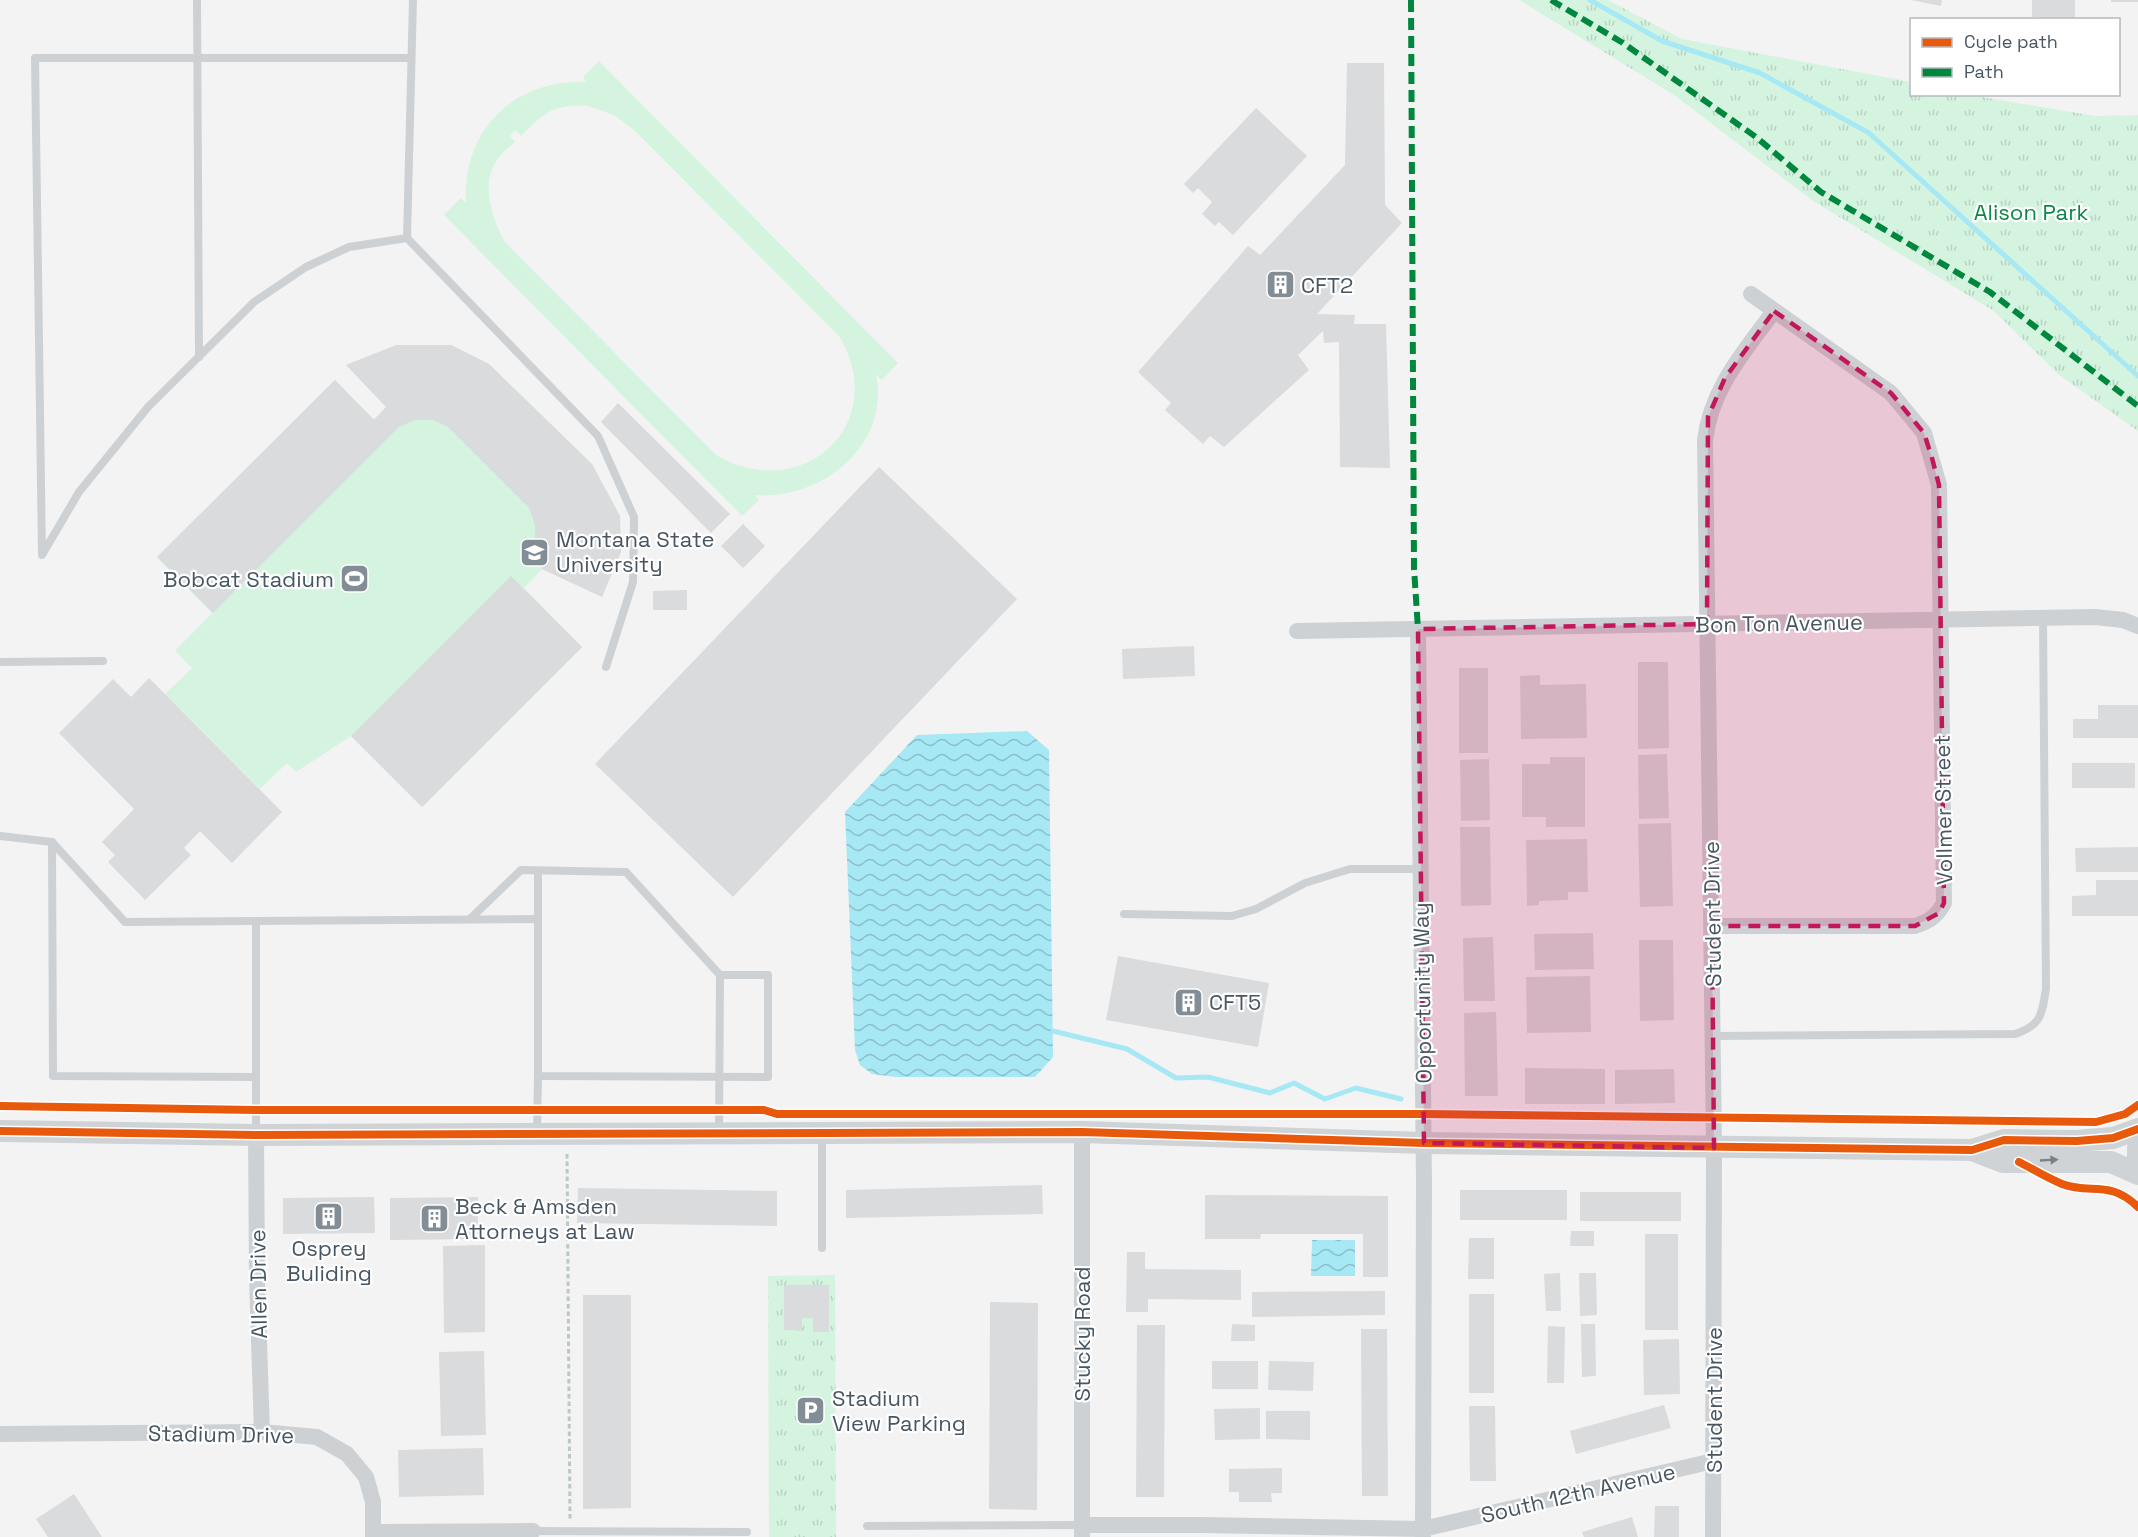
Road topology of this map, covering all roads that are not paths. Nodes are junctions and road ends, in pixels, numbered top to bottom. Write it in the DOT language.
graph roads {
  1 [pos="197,0"];
  2 [pos="413,0"];
  3 [pos="197,58"];
  4 [pos="410,58"];
  5 [pos="407,237"];
  6 [pos="1751,294"];
  7 [pos="1774,311"];
  8 [pos="199,357"];
  9 [pos="2043,618"];
  10 [pos="1941,620"];
  11 [pos="1707,624"];
  12 [pos="2138,626"];
  13 [pos="1418,629"];
  14 [pos="1297,631"];
  15 [pos="103,661"];
  16 [pos="0,662"];
  17 [pos="606,666"];
  18 [pos="0,836"];
  19 [pos="52,842"];
  20 [pos="1421,869"];
  21 [pos="538,871"];
  22 [pos="1124,914"];
  23 [pos="470,919"];
  24 [pos="538,919"];
  25 [pos="256,922"];
  26 [pos="1712,926"];
  27 [pos="720,975"];
  28 [pos="1714,1036"];
  29 [pos="538,1076"];
  30 [pos="256,1077"];
  31 [pos="720,1077"];
  32 [pos="2138,1129"];
  33 [pos="0,1131"];
  34 [pos="1082,1132"];
  35 [pos="719,1133"];
  36 [pos="822,1133"];
  37 [pos="537,1134"];
  38 [pos="256,1135"];
  39 [pos="1424,1143"];
  40 [pos="1714,1148"];
  41 [pos="2138,1148"];
  42 [pos="1972,1150"];
  43 [pos="2138,1160"];
  44 [pos="2138,1174"];
  45 [pos="822,1248"];
  46 [pos="262,1432"];
  47 [pos="0,1434"];
  48 [pos="1713,1461"];
  49 [pos="867,1526"];
  50 [pos="533,1531"];
  51 [pos="1082,1531"];
  52 [pos="747,1532"];
  53 [pos="1423,1533"];
  54 [pos="373,1534"];
  55 [pos="1713,1537"];
  1 -- 3 [label="lane"];
  2 -- 4 [label="lane"];
  3 -- 4 [label="lane"];
  3 -- 8 [label="lane"];
  3 -- 8 [label="lane"];
  4 -- 5 [label="lane"];
  5 -- 8 [label="lane"];
  5 -- 17 [label="lane"];
  6 -- 7 [label="street, Vollmer Street"];
  7 -- 10 [label="street, Vollmer Street"];
  7 -- 11 [label="street, Student Drive"];
  9 -- 10 [label="street, Bon Ton Avenue"];
  9 -- 12 [label="street, Bon Ton Avenue"];
  9 -- 28 [label="lane"];
  10 -- 11 [label="street, Bon Ton Avenue"];
  10 -- 26 [label="street, Vollmer Street"];
  11 -- 13 [label="street, Bon Ton Avenue"];
  11 -- 26 [label="street, Student Drive"];
  13 -- 14 [label="street, Bon Ton Avenue"];
  13 -- 20 [label="street, Opportunity Way"];
  15 -- 16 [label="lane"];
  18 -- 19 [label="lane"];
  19 -- 25 [label="lane"];
  19 -- 30 [label="lane"];
  20 -- 22 [label="lane"];
  20 -- 39 [label="street, Opportunity Way"];
  21 -- 23 [label="lane"];
  21 -- 24 [label="lane"];
  21 -- 27 [label="lane"];
  23 -- 24 [label="lane"];
  23 -- 25 [label="lane"];
  24 -- 29 [label="lane"];
  25 -- 30 [label="lane"];
  26 -- 28 [label="street, Student Drive"];
  27 -- 31 [label="lane"];
  27 -- 31 [label="lane"];
  28 -- 40 [label="street, Student Drive"];
  29 -- 31 [label="lane"];
  29 -- 37 [label="lane"];
  30 -- 38 [label="lane"];
  31 -- 35 [label="lane"];
  32 -- 42 [label="street"];
  33 -- 38 [label="street"];
  34 -- 36 [label="street"];
  34 -- 39 [label="street"];
  34 -- 51 [label="street, Stucky Road"];
  35 -- 36 [label="street"];
  35 -- 37 [label="street"];
  36 -- 45 [label="lane"];
  37 -- 38 [label="street"];
  38 -- 46 [label="street, Allen Drive"];
  39 -- 40 [label="street"];
  39 -- 53 [label="street, Opportunity Way"];
  40 -- 42 [label="street"];
  40 -- 48 [label="street, Student Drive"];
  41 -- 43 [label="street"];
  42 -- 44 [label="street, one-way"];
  46 -- 47 [label="street, Stadium Drive"];
  46 -- 54 [label="street, Stadium Drive"];
  48 -- 53 [label="street, South 12th Avenue"];
  48 -- 55 [label="street, Student Drive"];
  49 -- 51 [label="lane"];
  50 -- 52 [label="lane"];
  50 -- 54 [label="street"];
  51 -- 53 [label="street, South 12th Avenue"];
}
